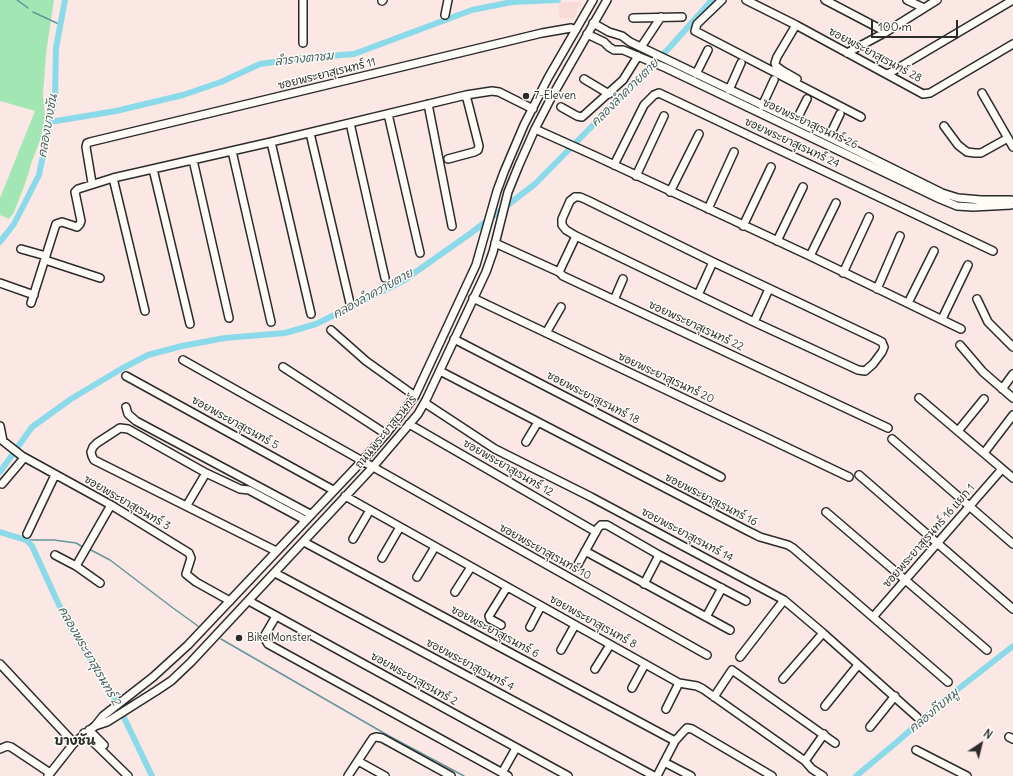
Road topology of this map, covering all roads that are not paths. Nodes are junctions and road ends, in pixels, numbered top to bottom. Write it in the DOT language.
graph roads {
  1 [pos="303,0"];
  2 [pos="448,0"];
  3 [pos="593,0"];
  4 [pos="607,0"];
  5 [pos="722,0"];
  6 [pos="746,0"];
  7 [pos="825,0"];
  8 [pos="907,0"];
  9 [pos="937,0"];
  10 [pos="1013,0"];
  11 [pos="924,8"];
  12 [pos="445,15"];
  13 [pos="682,16"];
  14 [pos="661,17"];
  15 [pos="633,18"];
  16 [pos="593,23"];
  17 [pos="796,25"];
  18 [pos="576,30"];
  19 [pos="609,32"];
  20 [pos="886,32"];
  21 [pos="587,34"];
  22 [pos="604,42"];
  23 [pos="303,43"];
  24 [pos="1013,44"];
  25 [pos="641,47"];
  26 [pos="708,50"];
  27 [pos="848,53"];
  28 [pos="638,56"];
  29 [pos="741,63"];
  30 [pos="696,74"];
  31 [pos="888,74"];
  32 [pos="584,79"];
  33 [pos="774,80"];
  34 [pos="799,81"];
  35 [pos="718,88"];
  36 [pos="729,90"];
  37 [pos="982,93"];
  38 [pos="609,94"];
  39 [pos="466,95"];
  40 [pos="807,99"];
  41 [pos="428,104"];
  42 [pos="762,106"];
  43 [pos="561,107"];
  44 [pos="532,109"];
  45 [pos="388,114"];
  46 [pos="840,114"];
  47 [pos="664,116"];
  48 [pos="861,117"];
  49 [pos="796,121"];
  50 [pos="350,123"];
  51 [pos="944,126"];
  52 [pos="534,130"];
  53 [pos="310,133"];
  54 [pos="699,134"];
  55 [pos="829,137"];
  56 [pos="1008,138"];
  57 [pos="271,142"];
  58 [pos="1013,147"];
  59 [pos="842,148"];
  60 [pos="232,151"];
  61 [pos="734,152"];
  62 [pos="448,159"];
  63 [pos="193,160"];
  64 [pos="614,165"];
  65 [pos="771,168"];
  66 [pos="153,169"];
  67 [pos="636,176"];
  68 [pos="114,178"];
  69 [pos="92,183"];
  70 [pos="803,188"];
  71 [pos="670,192"];
  72 [pos="836,203"];
  73 [pos="1012,203"];
  74 [pos="708,209"];
  75 [pos="869,217"];
  76 [pos="452,226"];
  77 [pos="743,226"];
  78 [pos="576,236"];
  79 [pos="900,236"];
  80 [pos="495,241"];
  81 [pos="777,241"];
  82 [pos="20,249"];
  83 [pos="934,250"];
  84 [pos="993,251"];
  85 [pos="420,253"];
  86 [pos="810,256"];
  87 [pos="45,258"];
  88 [pos="713,262"];
  89 [pos="968,265"];
  90 [pos="559,272"];
  91 [pos="843,273"];
  92 [pos="100,278"];
  93 [pos="385,278"];
  94 [pos="623,279"];
  95 [pos="0,283"];
  96 [pos="769,289"];
  97 [pos="877,289"];
  98 [pos="698,295"];
  99 [pos="473,298"];
  100 [pos="977,299"];
  101 [pos="614,300"];
  102 [pos="350,303"];
  103 [pos="908,304"];
  104 [pos="561,307"];
  105 [pos="145,310"];
  106 [pos="311,314"];
  107 [pos="229,318"];
  108 [pos="942,319"];
  109 [pos="272,322"];
  110 [pos="754,322"];
  111 [pos="190,324"];
  112 [pos="961,329"];
  113 [pos="331,330"];
  114 [pos="546,333"];
  115 [pos="454,339"];
  116 [pos="960,345"];
  117 [pos="1013,347"];
  118 [pos="183,360"];
  119 [pos="283,367"];
  120 [pos="440,371"];
  121 [pos="1013,374"];
  122 [pos="126,376"];
  123 [pos="1002,389"];
  124 [pos="415,396"];
  125 [pos="919,398"];
  126 [pos="1013,398"];
  127 [pos="984,399"];
  128 [pos="425,403"];
  129 [pos="126,407"];
  130 [pos="1013,415"];
  131 [pos="538,422"];
  132 [pos="409,424"];
  133 [pos="0,426"];
  134 [pos="888,428"];
  135 [pos="958,431"];
  136 [pos="386,434"];
  137 [pos="892,439"];
  138 [pos="3,442"];
  139 [pos="526,442"];
  140 [pos="984,453"];
  141 [pos="23,457"];
  142 [pos="361,461"];
  143 [pos="372,468"];
  144 [pos="1002,469"];
  145 [pos="206,473"];
  146 [pos="55,475"];
  147 [pos="859,475"];
  148 [pos="721,477"];
  149 [pos="850,477"];
  150 [pos="1013,478"];
  151 [pos="2,484"];
  152 [pos="333,490"];
  153 [pos="345,496"];
  154 [pos="111,505"];
  155 [pos="188,506"];
  156 [pos="970,506"];
  157 [pos="370,510"];
  158 [pos="826,512"];
  159 [pos="310,514"];
  160 [pos="305,520"];
  161 [pos="400,527"];
  162 [pos="596,532"];
  163 [pos="27,534"];
  164 [pos="353,539"];
  165 [pos="304,542"];
  166 [pos="938,544"];
  167 [pos="1013,544"];
  168 [pos="435,547"];
  169 [pos="276,551"];
  170 [pos="585,551"];
  171 [pos="54,555"];
  172 [pos="659,555"];
  173 [pos="382,558"];
  174 [pos="76,566"];
  175 [pos="471,566"];
  176 [pos="577,566"];
  177 [pos="275,573"];
  178 [pos="417,577"];
  179 [pos="906,580"];
  180 [pos="100,583"];
  181 [pos="644,584"];
  182 [pos="507,587"];
  183 [pos="722,588"];
  184 [pos="454,592"];
  185 [pos="784,600"];
  186 [pos="230,601"];
  187 [pos="249,601"];
  188 [pos="746,601"];
  189 [pos="541,606"];
  190 [pos="1013,609"];
  191 [pos="276,616"];
  192 [pos="706,617"];
  193 [pos="873,617"];
  194 [pos="501,625"];
  195 [pos="575,625"];
  196 [pos="530,627"];
  197 [pos="730,630"];
  198 [pos="823,633"];
  199 [pos="610,645"];
  200 [pos="561,650"];
  201 [pos="987,650"];
  202 [pos="707,655"];
  203 [pos="740,657"];
  204 [pos="0,664"];
  205 [pos="645,664"];
  206 [pos="858,666"];
  207 [pos="595,669"];
  208 [pos="783,679"];
  209 [pos="948,682"];
  210 [pos="679,683"];
  211 [pos="632,688"];
  212 [pos="895,696"];
  213 [pos="714,697"];
  214 [pos="825,706"];
  215 [pos="666,709"];
  216 [pos="917,717"];
  217 [pos="870,728"];
  218 [pos="89,730"];
  219 [pos="824,734"];
  220 [pos="676,741"];
  221 [pos="74,743"];
  222 [pos="835,743"];
  223 [pos="516,748"];
  224 [pos="0,749"];
  225 [pos="916,750"];
  226 [pos="805,760"];
  227 [pos="358,761"];
  228 [pos="664,762"];
  229 [pos="49,774"];
  230 [pos="505,774"];
  231 [pos="128,776"];
  232 [pos="348,776"];
  233 [pos="385,776"];
  234 [pos="451,776"];
  235 [pos="568,776"];
  236 [pos="656,776"];
  237 [pos="691,776"];
  238 [pos="772,776"];
  239 [pos="823,776"];
  240 [pos="967,776"];
  1 -- 23 [label="street"];
  2 -- 12 [label="street"];
  3 -- 18 [label="street, ถนนพระยาสุเรนทร์"];
  4 -- 16 [label="street, ถนนพระยาสุเรนทร์"];
  5 -- 48 [label="street"];
  6 -- 17 [label="street, ซอยพระยาสุเรนทร์ 28"];
  7 -- 20 [label="street"];
  8 -- 11 [label="street"];
  9 -- 11 [label="street"];
  10 -- 31 [label="street"];
  11 -- 20 [label="street"];
  13 -- 14 [label="street"];
  14 -- 15 [label="street"];
  14 -- 25 [label="street"];
  16 -- 19 [label="street, ซอยพระยาสุเรนทร์ 26"];
  16 -- 21 [label="street, ถนนพระยาสุเรนทร์"];
  17 -- 27 [label="street, ซอยพระยาสุเรนทร์ 28"];
  17 -- 34 [label="street"];
  18 -- 44 [label="street, ถนนพระยาสุเรนทร์"];
  18 -- 69 [label="street, ซอยพระยาสุเรนทร์ 11"];
  19 -- 22 [label="street"];
  19 -- 25 [label="street, ซอยพระยาสุเรนทร์ 26"];
  20 -- 27 [label="street"];
  21 -- 22 [label="street, ซอยพระยาสุเรนทร์ 26"];
  21 -- 52 [label="street, ถนนพระยาสุเรนทร์"];
  22 -- 28 [label="street, ซอยพระยาสุเรนทร์ 26"];
  24 -- 31 [label="street, ซอยพระยาสุเรนทร์ 28"];
  25 -- 30 [label="street, ซอยพระยาสุเรนทร์ 26"];
  26 -- 30 [label="street"];
  27 -- 31 [label="street, ซอยพระยาสุเรนทร์ 28"];
  28 -- 35 [label="street, ซอยพระยาสุเรนทร์ 26"];
  28 -- 38 [label="street"];
  29 -- 36 [label="street"];
  30 -- 35 [label="street, ซอยพระยาสุเรนทร์ 26"];
  32 -- 38 [label="street"];
  33 -- 42 [label="street"];
  35 -- 36 [label="street, ซอยพระยาสุเรนทร์ 26"];
  35 -- 59 [label="street, ซอยพระยาสุเรนทร์ 26"];
  36 -- 42 [label="street, ซอยพระยาสุเรนทร์ 26"];
  37 -- 56 [label="street"];
  38 -- 43 [label="street"];
  39 -- 41 [label="street"];
  39 -- 44 [label="street"];
  39 -- 62 [label="street"];
  40 -- 49 [label="street"];
  41 -- 45 [label="street"];
  41 -- 76 [label="street"];
  42 -- 49 [label="street, ซอยพระยาสุเรนทร์ 26"];
  44 -- 124 [label="street, ถนนพระยาสุเรนทร์"];
  45 -- 50 [label="street"];
  45 -- 85 [label="street"];
  46 -- 55 [label="street"];
  47 -- 67 [label="street"];
  49 -- 55 [label="street, ซอยพระยาสุเรนทร์ 26"];
  50 -- 53 [label="street"];
  50 -- 93 [label="street"];
  51 -- 56 [label="street"];
  52 -- 64 [label="street"];
  52 -- 80 [label="street, ถนนพระยาสุเรนทร์"];
  53 -- 57 [label="street"];
  53 -- 102 [label="street"];
  54 -- 71 [label="street"];
  55 -- 59 [label="street, ซอยพระยาสุเรนทร์ 26"];
  56 -- 58 [label="street"];
  57 -- 60 [label="street"];
  57 -- 106 [label="street"];
  59 -- 73 [label="street, ซอยพระยาสุเรนทร์ 26"];
  60 -- 63 [label="street"];
  60 -- 109 [label="street"];
  61 -- 74 [label="street"];
  63 -- 66 [label="street"];
  63 -- 107 [label="street"];
  64 -- 67 [label="street"];
  64 -- 84 [label="street, ซอยพระยาสุเรนทร์ 24"];
  65 -- 77 [label="street"];
  66 -- 68 [label="street"];
  66 -- 111 [label="street"];
  67 -- 71 [label="street"];
  68 -- 69 [label="street"];
  68 -- 105 [label="street"];
  69 -- 87 [label="street"];
  70 -- 81 [label="street"];
  71 -- 74 [label="street"];
  72 -- 86 [label="street"];
  74 -- 77 [label="street"];
  75 -- 91 [label="street"];
  77 -- 81 [label="street"];
  78 -- 88 [label="street"];
  78 -- 90 [label="street"];
  78 -- 98 [label="street"];
  79 -- 97 [label="street"];
  80 -- 90 [label="street, ซอยพระยาสุเรนทร์ 22"];
  80 -- 99 [label="street, ถนนพระยาสุเรนทร์"];
  81 -- 86 [label="street"];
  82 -- 87 [label="street"];
  83 -- 103 [label="street"];
  86 -- 91 [label="street"];
  87 -- 92 [label="street"];
  87 -- 95 [label="street"];
  88 -- 96 [label="street"];
  88 -- 98 [label="street"];
  89 -- 108 [label="street"];
  90 -- 101 [label="street, ซอยพระยาสุเรนทร์ 22"];
  91 -- 97 [label="street"];
  94 -- 101 [label="street"];
  96 -- 110 [label="street"];
  96 -- 110 [label="street"];
  97 -- 103 [label="street"];
  98 -- 110 [label="street"];
  99 -- 114 [label="street, ซอยพระยาสุเรนทร์ 20"];
  99 -- 115 [label="street, ถนนพระยาสุเรนทร์"];
  100 -- 117 [label="street"];
  101 -- 134 [label="street, ซอยพระยาสุเรนทร์ 22"];
  103 -- 108 [label="street"];
  104 -- 114 [label="street"];
  108 -- 112 [label="street"];
  113 -- 124 [label="street"];
  114 -- 149 [label="street, ซอยพระยาสุเรนทร์ 20"];
  115 -- 120 [label="street, ถนนพระยาสุเรนทร์"];
  115 -- 148 [label="street, ซอยพระยาสุเรนทร์ 18"];
  116 -- 123 [label="street"];
  118 -- 142 [label="street, ซอยพระยาสุเรนทร์ 10"];
  119 -- 136 [label="street"];
  120 -- 128 [label="street, ถนนพระยาสุเรนทร์"];
  120 -- 131 [label="street, ซอยพระยาสุเรนทร์ 16"];
  121 -- 123 [label="street"];
  122 -- 152 [label="street, ซอยพระยาสุเรนทร์ 5"];
  123 -- 126 [label="street"];
  124 -- 136 [label="street, ถนนพระยาสุเรนทร์"];
  125 -- 135 [label="street"];
  127 -- 135 [label="street"];
  128 -- 132 [label="street, ถนนพระยาสุเรนทร์"];
  128 -- 185 [label="street, ซอยพระยาสุเรนทร์ 14"];
  129 -- 159 [label="street"];
  130 -- 140 [label="street"];
  131 -- 139 [label="street"];
  131 -- 193 [label="street, ซอยพระยาสุเรนทร์ 16"];
  132 -- 143 [label="street, ถนนพระยาสุเรนทร์"];
  132 -- 162 [label="street, ซอยพระยาสุเรนทร์ 12"];
  133 -- 138 [label="street, ซอยพระยาสุเรนทร์ 3"];
  135 -- 140 [label="street"];
  136 -- 142 [label="street, ถนนพระยาสุเรนทร์"];
  137 -- 156 [label="street"];
  138 -- 141 [label="street, ซอยพระยาสุเรนทร์ 3"];
  140 -- 144 [label="street"];
  141 -- 146 [label="street, ซอยพระยาสุเรนทร์ 3"];
  141 -- 151 [label="street"];
  142 -- 143 [label="street, ซอยพระยาสุเรนทร์ 10"];
  142 -- 152 [label="street, ถนนพระยาสุเรนทร์"];
  143 -- 153 [label="street, ถนนพระยาสุเรนทร์"];
  143 -- 202 [label="street, ซอยพระยาสุเรนทร์ 10"];
  144 -- 150 [label="street"];
  144 -- 156 [label="street, ซอยพระยาสุเรนทร์ 16 แยก 1"];
  145 -- 155 [label="street"];
  145 -- 155 [label="street"];
  145 -- 160 [label="street"];
  146 -- 154 [label="street, ซอยพระยาสุเรนทร์ 3"];
  146 -- 163 [label="street"];
  147 -- 166 [label="street"];
  152 -- 159 [label="street, ถนนพระยาสุเรนทร์"];
  153 -- 157 [label="street, ซอยพระยาสุเรนทร์ 8"];
  153 -- 165 [label="street, ถนนพระยาสุเรนทร์"];
  154 -- 174 [label="street"];
  154 -- 186 [label="street, ซอยพระยาสุเรนทร์ 3"];
  155 -- 169 [label="street"];
  156 -- 166 [label="street, ซอยพระยาสุเรนทร์ 16 แยก 1"];
  156 -- 167 [label="street"];
  157 -- 161 [label="street, ซอยพระยาสุเรนทร์ 8"];
  157 -- 164 [label="street"];
  158 -- 179 [label="street"];
  159 -- 160 [label="street, ถนนพระยาสุเรนทร์"];
  160 -- 169 [label="street, ถนนพระยาสุเรนทร์"];
  161 -- 168 [label="street, ซอยพระยาสุเรนทร์ 8"];
  161 -- 173 [label="street"];
  162 -- 170 [label="street"];
  162 -- 172 [label="street"];
  165 -- 177 [label="street, ถนนพระยาสุเรนทร์"];
  165 -- 220 [label="street, ซอยพระยาสุเรนทร์ 6"];
  166 -- 179 [label="street, ซอยพระยาสุเรนทร์ 16 แยก 1"];
  166 -- 190 [label="street"];
  168 -- 175 [label="street, ซอยพระยาสุเรนทร์ 8"];
  168 -- 178 [label="street"];
  169 -- 186 [label="street, ถนนพระยาสุเรนทร์"];
  170 -- 176 [label="street"];
  170 -- 181 [label="street"];
  171 -- 174 [label="street"];
  172 -- 181 [label="street"];
  172 -- 183 [label="street"];
  174 -- 180 [label="street"];
  175 -- 182 [label="street, ซอยพระยาสุเรนทร์ 8"];
  175 -- 184 [label="street"];
  177 -- 187 [label="street, ถนนพระยาสุเรนทร์"];
  177 -- 236 [label="street, ซอยพระยาสุเรนทร์ 4"];
  179 -- 193 [label="street, ซอยพระยาสุเรนทร์ 16 แยก 1"];
  179 -- 201 [label="street"];
  181 -- 192 [label="street"];
  182 -- 189 [label="street, ซอยพระยาสุเรนทร์ 8"];
  182 -- 194 [label="street"];
  183 -- 188 [label="street"];
  183 -- 192 [label="street"];
  185 -- 198 [label="street, ซอยพระยาสุเรนทร์ 14"];
  185 -- 203 [label="street"];
  186 -- 218 [label="street, ถนนพระยาสุเรนทร์"];
  187 -- 191 [label="street, ซอยพระยาสุเรนทร์ 2"];
  187 -- 218 [label="street, ถนนพระยาสุเรนทร์"];
  189 -- 195 [label="street, ซอยพระยาสุเรนทร์ 8"];
  189 -- 196 [label="street"];
  191 -- 223 [label="street, ซอยพระยาสุเรนทร์ 2"];
  191 -- 230 [label="street"];
  192 -- 197 [label="street"];
  193 -- 209 [label="street, ซอยพระยาสุเรนทร์ 16"];
  195 -- 199 [label="street, ซอยพระยาสุเรนทร์ 8"];
  195 -- 200 [label="street"];
  198 -- 206 [label="street, ซอยพระยาสุเรนทร์ 14"];
  198 -- 208 [label="street"];
  199 -- 205 [label="street, ซอยพระยาสุเรนทร์ 8"];
  199 -- 207 [label="street"];
  204 -- 221 [label="street"];
  205 -- 210 [label="street, ซอยพระยาสุเรนทร์ 8"];
  205 -- 211 [label="street"];
  206 -- 212 [label="street, ซอยพระยาสุเรนทร์ 14"];
  206 -- 214 [label="street"];
  210 -- 213 [label="street, ซอยพระยาสุเรนทร์ 8"];
  210 -- 215 [label="street"];
  212 -- 216 [label="street, ซอยพระยาสุเรนทร์ 14"];
  212 -- 217 [label="street"];
  213 -- 219 [label="street"];
  213 -- 226 [label="street, ซอยพระยาสุเรนทร์ 8"];
  218 -- 221 [label="street, ถนนพระยาสุเรนทร์"];
  218 -- 231 [label="street"];
  219 -- 222 [label="street"];
  219 -- 226 [label="street"];
  220 -- 228 [label="street"];
  220 -- 238 [label="street"];
  221 -- 229 [label="street, ถนนพระยาสุเรนทร์"];
  223 -- 230 [label="street"];
  223 -- 235 [label="street, ซอยพระยาสุเรนทร์ 2"];
  224 -- 229 [label="street"];
  225 -- 240 [label="street"];
  226 -- 239 [label="street, ซอยพระยาสุเรนทร์ 8"];
  227 -- 232 [label="street"];
  227 -- 233 [label="street"];
  227 -- 234 [label="street"];
  228 -- 236 [label="street"];
  228 -- 237 [label="street"];
}
